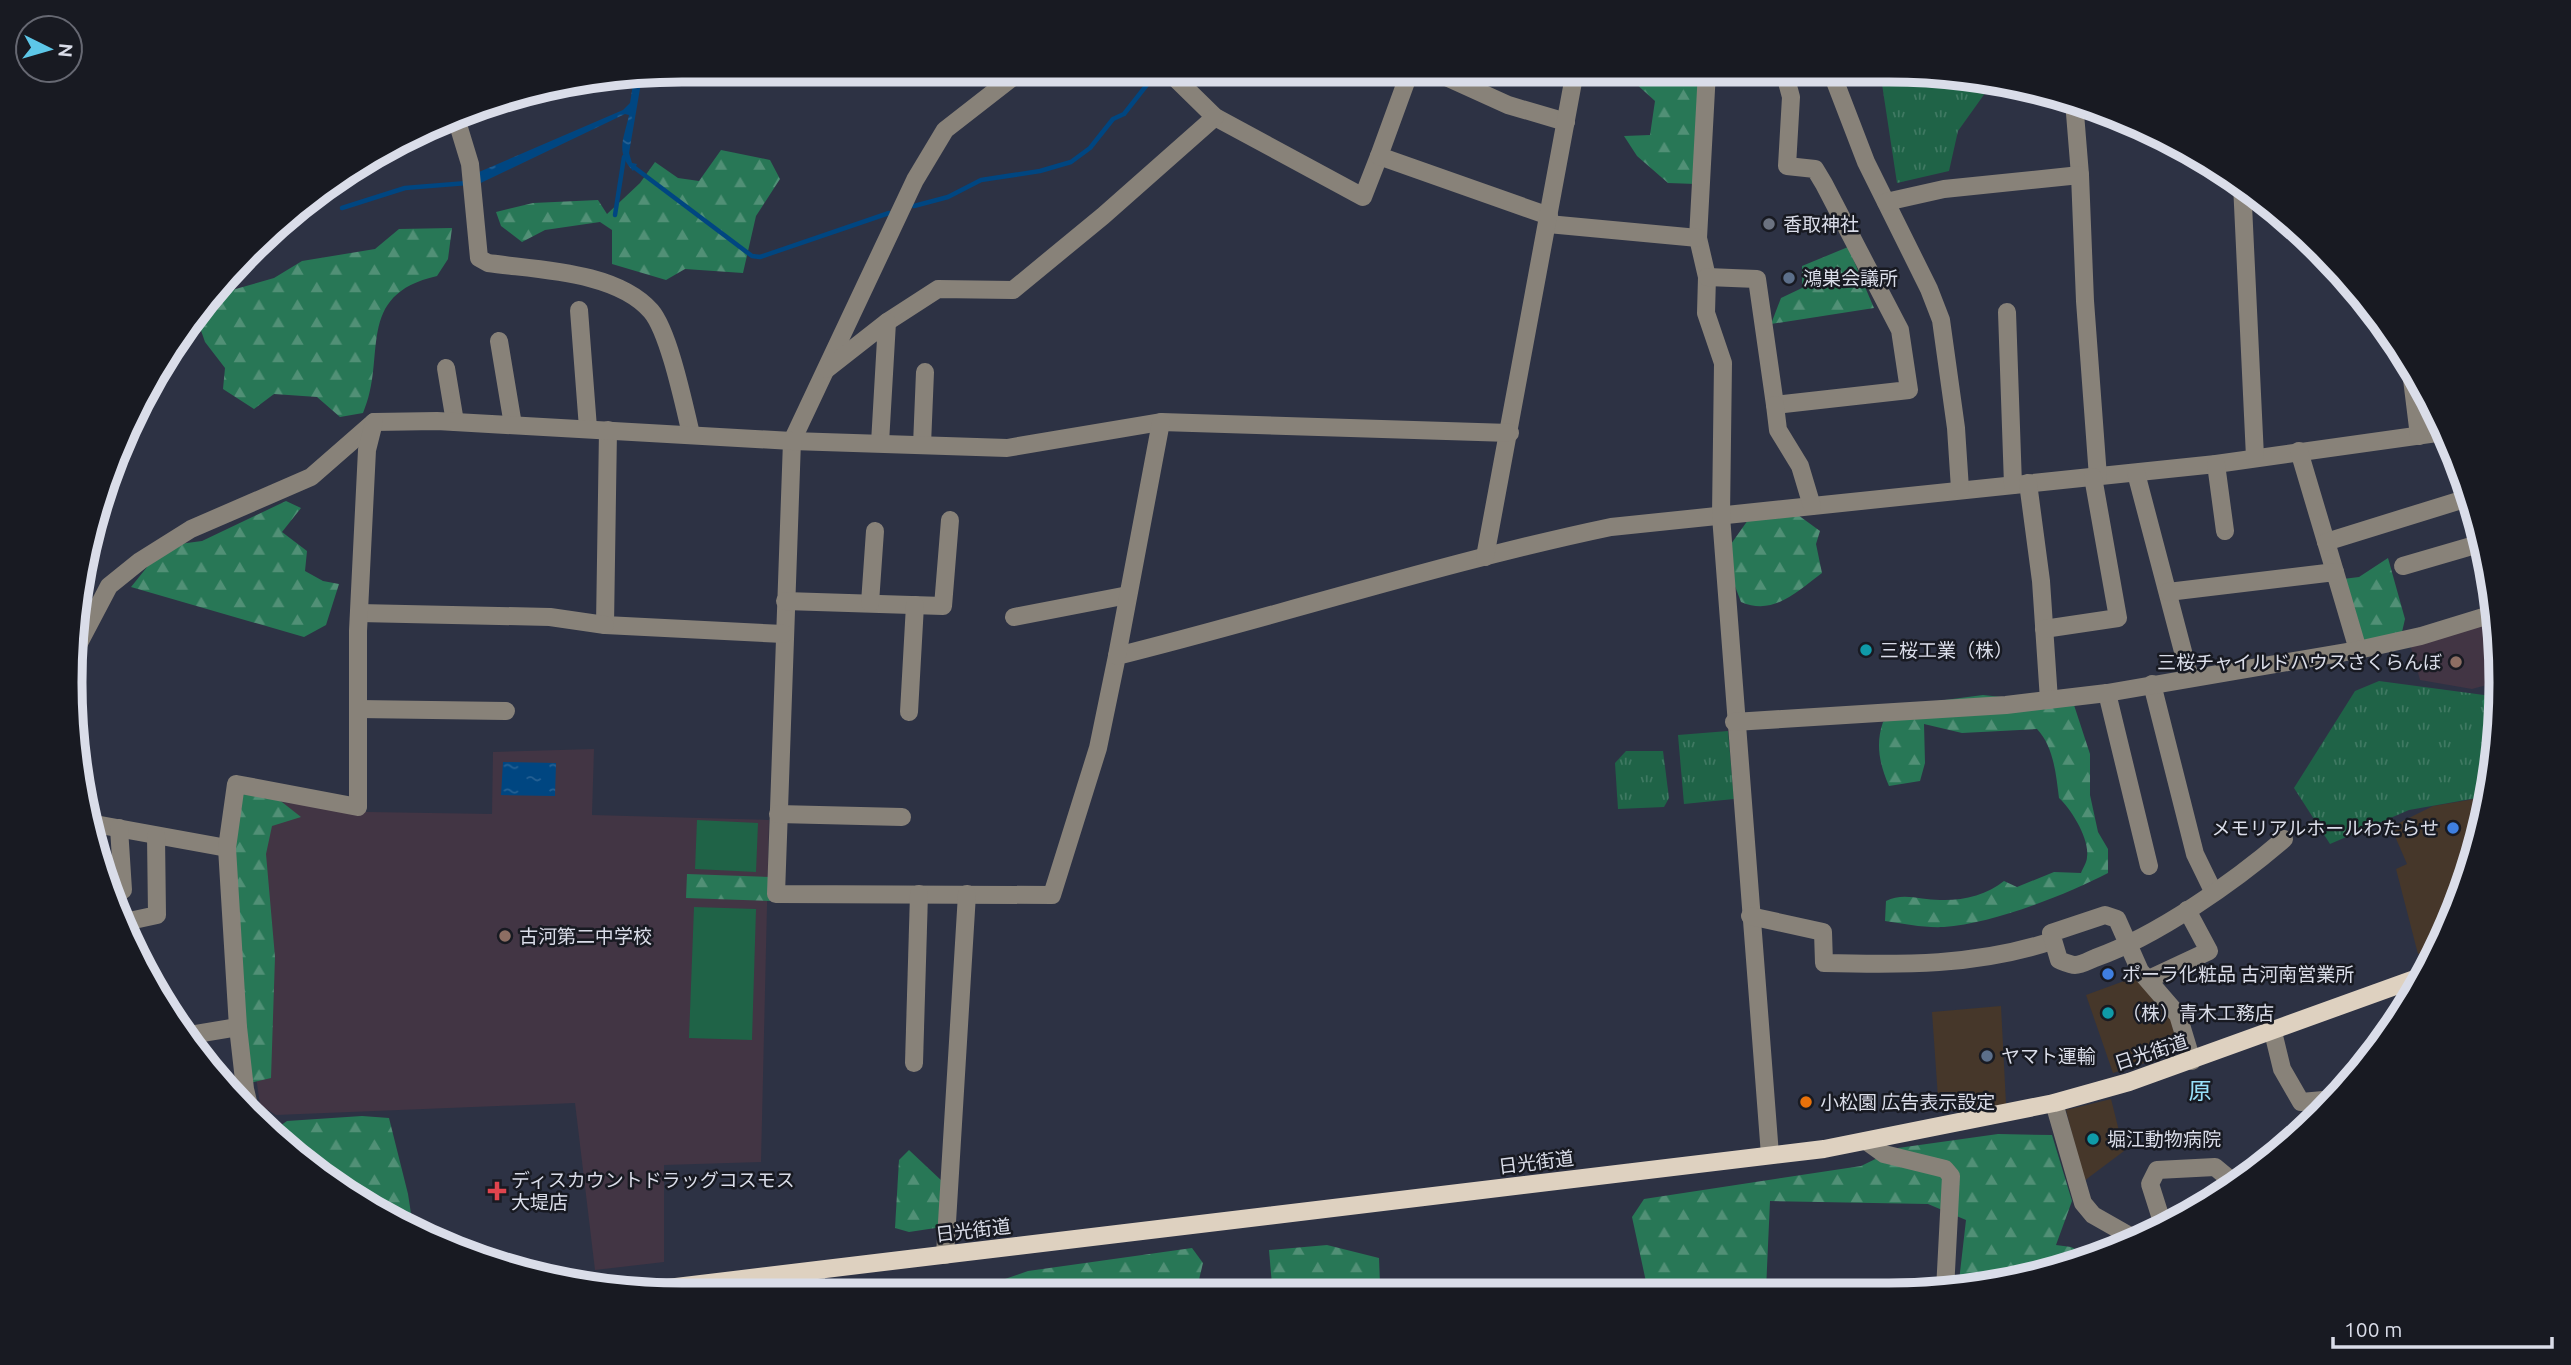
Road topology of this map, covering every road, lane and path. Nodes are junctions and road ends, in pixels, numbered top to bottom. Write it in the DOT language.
graph roads {
  1 [pos="1007,82"];
  2 [pos="1179,82"];
  3 [pos="1406,82"];
  4 [pos="1457,82"];
  5 [pos="1573,82"];
  6 [pos="1706,82"];
  7 [pos="1787,82"];
  8 [pos="1834,82"];
  9 [pos="2075,112"];
  10 [pos="1214,117"];
  11 [pos="1566,122"];
  12 [pos="458,126"];
  13 [pos="1379,156"];
  14 [pos="2080,174"];
  15 [pos="2243,198"];
  16 [pos="1886,202"];
  17 [pos="1548,220"];
  18 [pos="1698,238"];
  19 [pos="1707,277"];
  20 [pos="579,310"];
  21 [pos="2007,312"];
  22 [pos="887,322"];
  23 [pos="499,341"];
  24 [pos="446,368"];
  25 [pos="824,371"];
  26 [pos="925,372"];
  27 [pos="2414,392"];
  28 [pos="1775,405"];
  29 [pos="374,422"];
  30 [pos="456,422"];
  31 [pos="1161,422"];
  32 [pos="513,425"];
  33 [pos="588,428"];
  34 [pos="608,430"];
  35 [pos="1510,433"];
  36 [pos="691,434"];
  37 [pos="2434,434"];
  38 [pos="2419,436"];
  39 [pos="792,441"];
  40 [pos="880,443"];
  41 [pos="922,445"];
  42 [pos="2299,451"];
  43 [pos="2255,457"];
  44 [pos="2216,464"];
  45 [pos="2136,473"];
  46 [pos="2096,477"];
  47 [pos="2020,484"];
  48 [pos="1960,489"];
  49 [pos="2460,500"];
  50 [pos="1812,506"];
  51 [pos="1720,516"];
  52 [pos="950,520"];
  53 [pos="875,531"];
  54 [pos="2225,531"];
  55 [pos="2326,542"];
  56 [pos="2472,546"];
  57 [pos="1485,557"];
  58 [pos="2403,566"];
  59 [pos="2335,572"];
  60 [pos="2168,592"];
  61 [pos="1128,595"];
  62 [pos="785,601"];
  63 [pos="870,604"];
  64 [pos="915,605"];
  65 [pos="359,613"];
  66 [pos="2485,616"];
  67 [pos="1014,617"];
  68 [pos="604,625"];
  69 [pos="2044,629"];
  70 [pos="85,632"];
  71 [pos="784,634"];
  72 [pos="2358,650"];
  73 [pos="1117,656"];
  74 [pos="2190,678"];
  75 [pos="2152,684"];
  76 [pos="2107,692"];
  77 [pos="2049,701"];
  78 [pos="358,709"];
  79 [pos="506,711"];
  80 [pos="909,712"];
  81 [pos="1734,722"];
  82 [pos="778,814"];
  83 [pos="902,817"];
  84 [pos="100,825"];
  85 [pos="118,828"];
  86 [pos="156,836"];
  87 [pos="2284,839"];
  88 [pos="227,848"];
  89 [pos="2149,866"];
  90 [pos="123,890"];
  91 [pos="2213,891"];
  92 [pos="919,894"];
  93 [pos="967,894"];
  94 [pos="2187,910"];
  95 [pos="1750,916"];
  96 [pos="132,920"];
  97 [pos="2052,941"];
  98 [pos="2129,944"];
  99 [pos="2149,979"];
  100 [pos="2409,981"];
  101 [pos="238,1027"];
  102 [pos="2273,1032"];
  103 [pos="196,1034"];
  104 [pos="2192,1061"];
  105 [pos="914,1063"];
  106 [pos="246,1094"];
  107 [pos="2319,1101"];
  108 [pos="2054,1103"];
  109 [pos="1867,1141"];
  110 [pos="1770,1155"];
  111 [pos="2227,1178"];
  112 [pos="2161,1217"];
  113 [pos="2126,1234"];
  114 [pos="945,1255"];
  115 [pos="817,1271"];
  116 [pos="1946,1280"];
  117 [pos="712,1283"];
  118 [pos="815,1283"];
  1 -- 25 [label="street"];
  2 -- 10 [label="street"];
  3 -- 13 [label="street"];
  4 -- 11 [label="street"];
  5 -- 11 [label="street"];
  6 -- 18 [label="street"];
  7 -- 28 [label="street"];
  8 -- 16 [label="street"];
  9 -- 14 [label="street"];
  10 -- 13 [label="street"];
  10 -- 22 [label="street"];
  11 -- 17 [label="street"];
  12 -- 36 [label="street"];
  13 -- 17 [label="street"];
  14 -- 16 [label="street"];
  14 -- 46 [label="street"];
  15 -- 43 [label="street"];
  16 -- 48 [label="street"];
  17 -- 18 [label="street"];
  17 -- 35 [label="street"];
  18 -- 19 [label="street"];
  19 -- 28 [label="street"];
  19 -- 51 [label="street"];
  20 -- 33 [label="street"];
  21 -- 47 [label="street"];
  22 -- 25 [label="street"];
  22 -- 40 [label="street"];
  23 -- 32 [label="street"];
  24 -- 30 [label="street"];
  25 -- 39 [label="street"];
  26 -- 41 [label="street"];
  27 -- 38 [label="street"];
  28 -- 50 [label="street"];
  29 -- 30 [label="street"];
  29 -- 65 [label="street"];
  29 -- 70 [label="street"];
  30 -- 32 [label="street"];
  31 -- 35 [label="street"];
  31 -- 41 [label="street"];
  31 -- 61 [label="street"];
  32 -- 33 [label="street"];
  33 -- 34 [label="street"];
  34 -- 36 [label="street"];
  34 -- 68 [label="street"];
  35 -- 57 [label="street"];
  36 -- 39 [label="street"];
  37 -- 38 [label="street"];
  38 -- 42 [label="street"];
  39 -- 40 [label="street"];
  39 -- 62 [label="street"];
  40 -- 41 [label="street"];
  42 -- 43 [label="street"];
  42 -- 55 [label="street"];
  43 -- 44 [label="street"];
  44 -- 45 [label="street"];
  44 -- 54 [label="street"];
  45 -- 46 [label="street"];
  45 -- 60 [label="street"];
  46 -- 47 [label="street"];
  46 -- 69 [label="street"];
  47 -- 48 [label="street"];
  47 -- 69 [label="street"];
  48 -- 50 [label="street"];
  49 -- 55 [label="street"];
  50 -- 51 [label="street"];
  51 -- 57 [label="street"];
  51 -- 81 [label="street"];
  52 -- 64 [label="street"];
  53 -- 63 [label="street"];
  55 -- 59 [label="street"];
  56 -- 58 [label="street"];
  57 -- 73 [label="street"];
  59 -- 60 [label="street"];
  59 -- 72 [label="street"];
  60 -- 74 [label="street"];
  61 -- 67 [label="street"];
  61 -- 73 [label="street"];
  62 -- 63 [label="street"];
  62 -- 71 [label="street"];
  63 -- 64 [label="street"];
  64 -- 80 [label="street"];
  65 -- 68 [label="street"];
  65 -- 78 [label="street"];
  66 -- 72 [label="street"];
  68 -- 71 [label="street"];
  69 -- 77 [label="street"];
  71 -- 82 [label="street"];
  72 -- 74 [label="street"];
  73 -- 93 [label="street"];
  74 -- 75 [label="street"];
  75 -- 76 [label="street"];
  75 -- 91 [label="street"];
  76 -- 77 [label="street"];
  76 -- 89 [label="street"];
  77 -- 81 [label="street"];
  78 -- 79 [label="street"];
  78 -- 88 [label="street"];
  81 -- 95 [label="street"];
  82 -- 83 [label="street"];
  82 -- 92 [label="street"];
  84 -- 85 [label="street"];
  85 -- 86 [label="street"];
  85 -- 90 [label="street"];
  86 -- 88 [label="street"];
  86 -- 96 [label="street"];
  87 -- 91 [label="street"];
  88 -- 101 [label="street"];
  91 -- 94 [label="street"];
  92 -- 93 [label="street"];
  92 -- 105 [label="street"];
  93 -- 114 [label="street"];
  94 -- 98 [label="street"];
  94 -- 99 [label="street"];
  95 -- 97 [label="street"];
  95 -- 110 [label="street"];
  97 -- 98 [label="street"];
  97 -- 98 [label="street"];
  98 -- 99 [label="street"];
  99 -- 104 [label="street"];
  100 -- 102 [label="main road, 日光街道"];
  101 -- 103 [label="street"];
  101 -- 106 [label="street"];
  102 -- 104 [label="main road, 日光街道"];
  102 -- 107 [label="street"];
  104 -- 108 [label="main road, 日光街道"];
  108 -- 109 [label="main road, 日光街道"];
  108 -- 113 [label="street"];
  109 -- 110 [label="main road, 日光街道"];
  109 -- 116 [label="street"];
  110 -- 114 [label="main road, 日光街道"];
  111 -- 112 [label="street"];
  114 -- 115 [label="main road, 日光街道"];
  115 -- 117 [label="main road, 日光街道"];
  115 -- 118 [label="street"];
}
